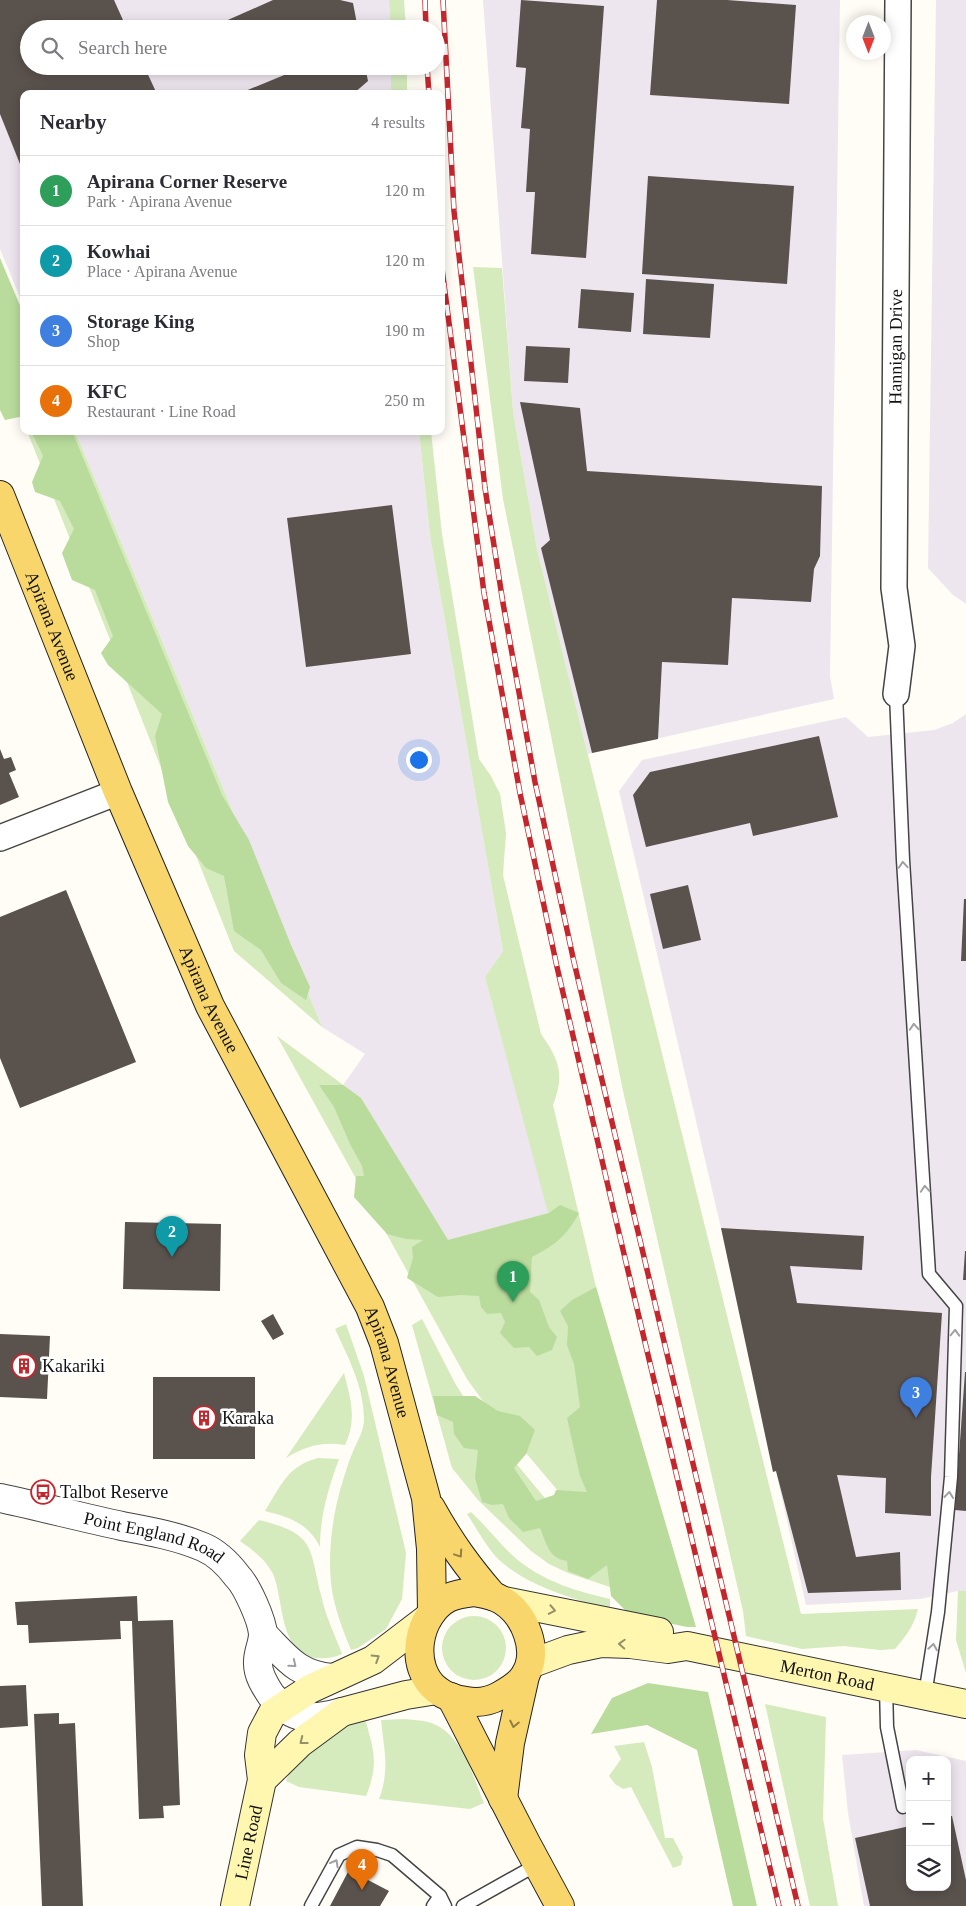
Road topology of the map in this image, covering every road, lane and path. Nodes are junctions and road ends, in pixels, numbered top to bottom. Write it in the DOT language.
graph roads {
  1 [pos="898,0"];
  2 [pos="0,495"];
  3 [pos="896,694"];
  4 [pos="118,792"];
  5 [pos="0,838"];
  6 [pos="0,1498"];
  7 [pos="426,1498"];
  8 [pos="498,1598"];
  9 [pos="430,1615"];
  10 [pos="263,1634"];
  11 [pos="687,1646"];
  12 [pos="527,1670"];
  13 [pos="332,1678"];
  14 [pos="886,1687"];
  15 [pos="444,1694"];
  16 [pos="925,1695"];
  17 [pos="966,1704"];
  18 [pos="281,1706"];
  19 [pos="342,1712"];
  20 [pos="262,1780"];
  21 [pos="503,1798"];
  22 [pos="902,1807"];
  23 [pos="538,1864"];
  24 [pos="439,1903"];
  25 [pos="234,1906"];
  26 [pos="311,1906"];
  27 [pos="463,1906"];
  28 [pos="560,1906"];
  1 -- 3 [label="street, Hannigan Drive"];
  2 -- 4 [label="main road, Apirana Avenue"];
  16 -- 3 [label="lane, one-way"];
  4 -- 5 [label="street"];
  4 -- 7 [label="main road, Apirana Avenue"];
  6 -- 10 [label="street, Point England Road"];
  7 -- 8 [label="main road, Apirana Avenue, one-way"];
  7 -- 9 [label="main road, Apirana Avenue"];
  8 -- 9 [label="main road"];
  8 -- 11 [label="main road, Merton Road, one-way"];
  8 -- 12 [label="main road"];
  13 -- 9 [label="main road, one-way"];
  9 -- 15 [label="main road"];
  10 -- 13 [label="street, Point England Road, one-way"];
  10 -- 18 [label="street, Point England Road"];
  11 -- 12 [label="main road, Merton Road, one-way"];
  11 -- 14 [label="main road, Merton Road"];
  12 -- 15 [label="main road"];
  12 -- 21 [label="main road, one-way"];
  13 -- 18 [label="main road"];
  14 -- 16 [label="main road, Merton Road"];
  14 -- 22 [label="lane"];
  15 -- 19 [label="main road"];
  15 -- 21 [label="main road"];
  16 -- 17 [label="main road, Merton Road"];
  18 -- 19 [label="street"];
  18 -- 20 [label="main road, Line Road"];
  19 -- 20 [label="main road, one-way"];
  20 -- 25 [label="main road, Line Road"];
  21 -- 23 [label="main road"];
  23 -- 27 [label="lane"];
  23 -- 28 [label="main road"];
  26 -- 24 [label="lane, one-way"];
}
